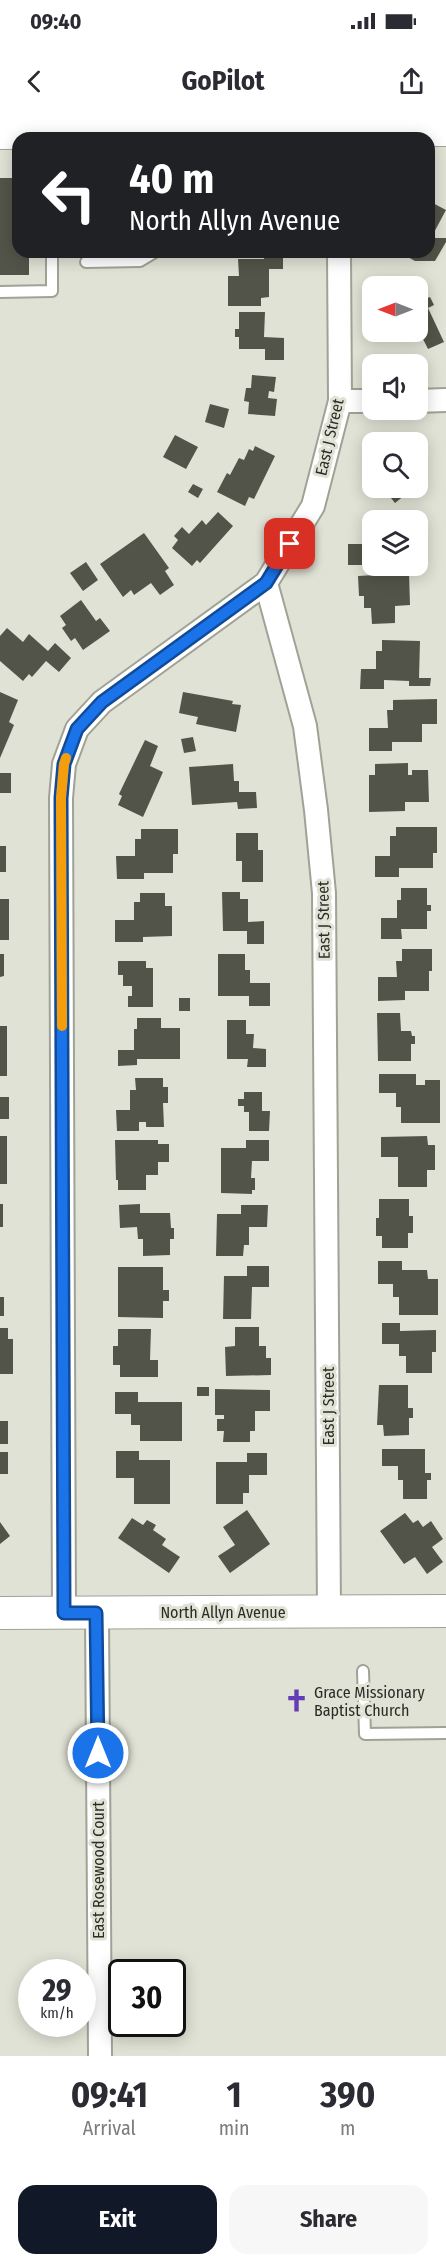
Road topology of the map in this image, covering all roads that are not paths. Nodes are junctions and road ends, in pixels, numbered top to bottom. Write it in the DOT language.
graph roads {
  1 [pos="446,130"];
  2 [pos="392,132"];
  3 [pos="52,258"];
  4 [pos="145,258"];
  5 [pos="339,258"];
  6 [pos="86,262"];
  7 [pos="0,292"];
  8 [pos="446,400"];
  9 [pos="340,401"];
  10 [pos="362,401"];
  11 [pos="428,401"];
  12 [pos="266,583"];
  13 [pos="329,1611"];
  14 [pos="446,1611"];
  15 [pos="0,1613"];
  16 [pos="64,1613"];
  17 [pos="96,1613"];
  18 [pos="363,1671"];
  19 [pos="446,1733"];
  20 [pos="100,2056"];
  1 -- 2 [label="street"];
  3 -- 7 [label="lane"];
  4 -- 6 [label="lane"];
  5 -- 9 [label="street, East J Street"];
  8 -- 11 [label="street"];
  9 -- 10 [label="street"];
  9 -- 12 [label="street, East J Street"];
  12 -- 13 [label="street, East J Street"];
  12 -- 16 [label="street"];
  13 -- 14 [label="street, North Allyn Avenue"];
  13 -- 17 [label="street, North Allyn Avenue"];
  15 -- 16 [label="street, North Allyn Avenue"];
  16 -- 17 [label="street, North Allyn Avenue"];
  17 -- 20 [label="street, East Rosewood Court"];
  18 -- 19 [label="lane"];
}
